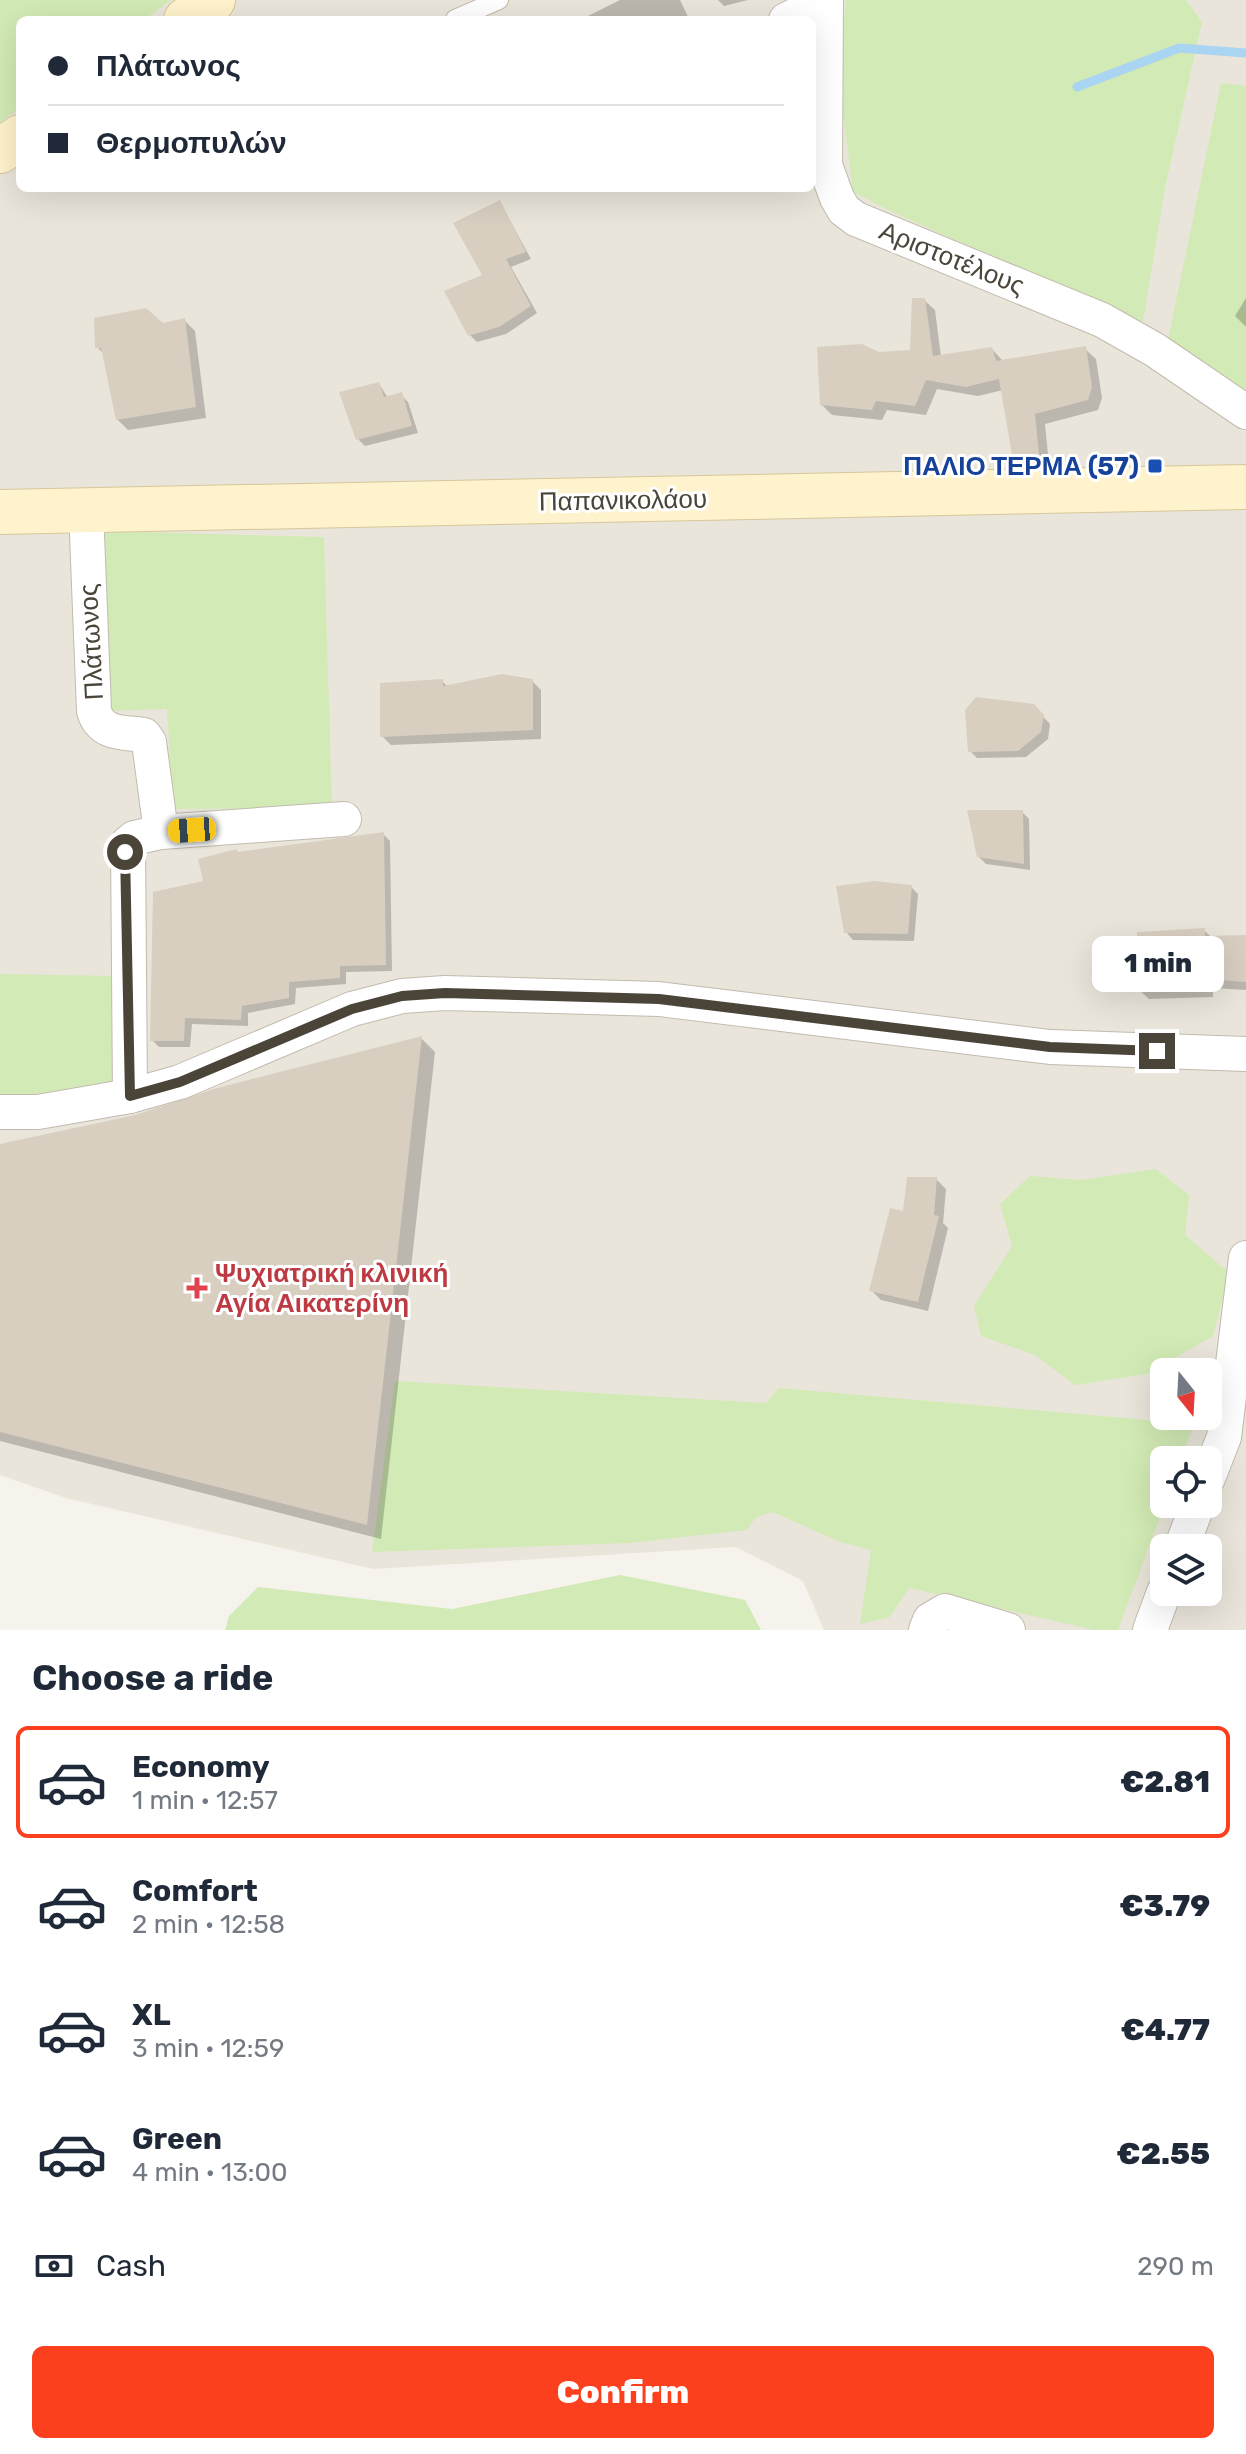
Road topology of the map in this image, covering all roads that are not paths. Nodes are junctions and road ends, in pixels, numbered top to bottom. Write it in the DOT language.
graph roads {
  1 [pos="213,0"];
  2 [pos="499,0"];
  3 [pos="826,0"];
  4 [pos="191,16"];
  5 [pos="462,16"];
  6 [pos="794,16"];
  7 [pos="1246,412"];
  8 [pos="1246,487"];
  9 [pos="86,509"];
  10 [pos="0,512"];
  11 [pos="344,819"];
  12 [pos="161,832"];
  13 [pos="1246,1054"];
  14 [pos="130,1096"];
  15 [pos="0,1112"];
  16 [pos="1246,1258"];
  17 [pos="1235,1433"];
  18 [pos="1222,1455"];
  19 [pos="1159,1606"];
  20 [pos="926,1630"];
  21 [pos="1008,1630"];
  22 [pos="1150,1630"];
  1 -- 4 [label="main road"];
  2 -- 5 [label="lane"];
  3 -- 6 [label="street"];
  3 -- 7 [label="street, Αριστοτέλους"];
  8 -- 9 [label="main road, Παπανικολάου"];
  9 -- 10 [label="main road, Παπανικολάου"];
  9 -- 12 [label="street, Πλάτωνος"];
  11 -- 12 [label="street"];
  12 -- 14 [label="street"];
  13 -- 14 [label="street"];
  14 -- 15 [label="street"];
  16 -- 17 [label="street"];
  17 -- 18 [label="street"];
  19 -- 22 [label="street"];
  20 -- 21 [label="street"];
}
